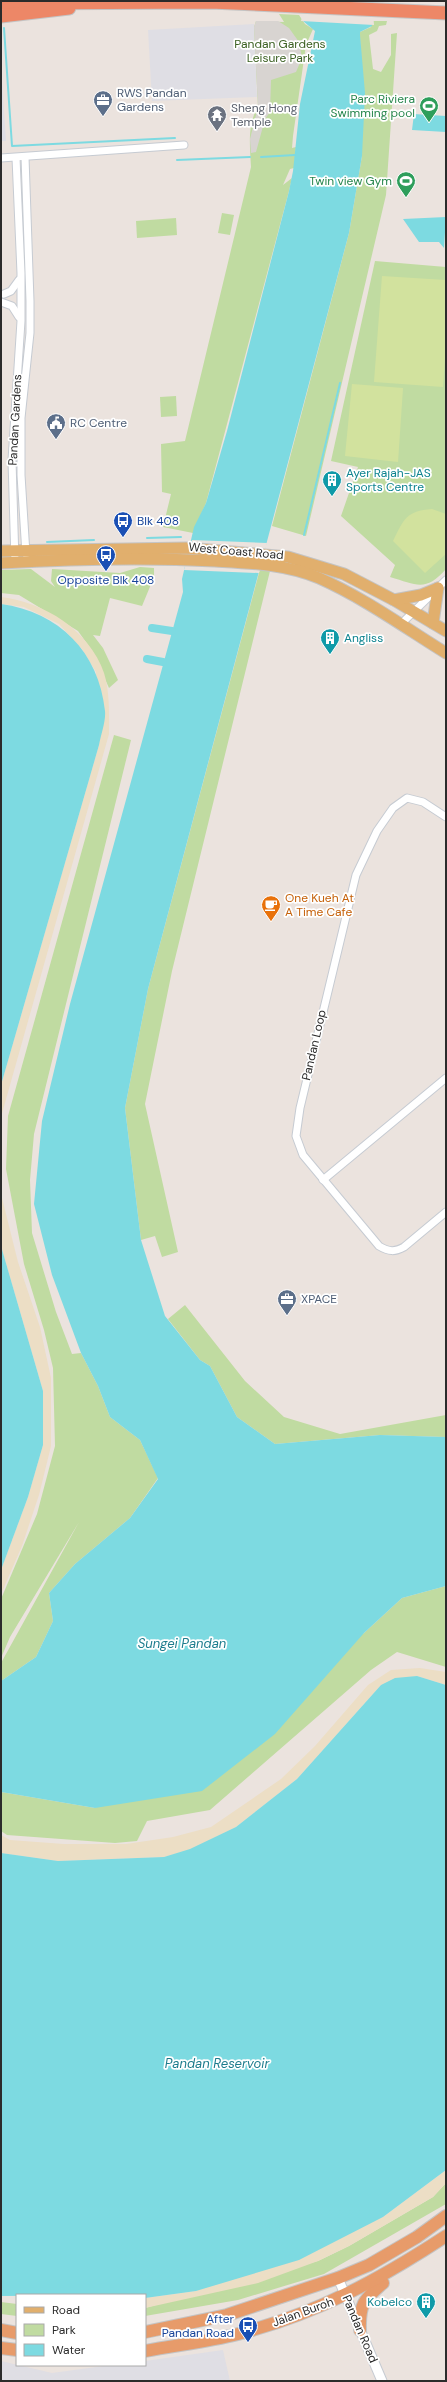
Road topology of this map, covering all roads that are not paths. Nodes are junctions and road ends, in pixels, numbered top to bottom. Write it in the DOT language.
graph roads {
  1 [pos="1,3"];
  2 [pos="80,3"];
  3 [pos="446,14"];
  4 [pos="1,16"];
  5 [pos="184,145"];
  6 [pos="25,157"];
  7 [pos="1,158"];
  8 [pos="16,158"];
  9 [pos="21,273"];
  10 [pos="3,294"];
  11 [pos="30,297"];
  12 [pos="20,298"];
  13 [pos="1,302"];
  14 [pos="21,321"];
  15 [pos="20,549"];
  16 [pos="1,551"];
  17 [pos="267,559"];
  18 [pos="21,562"];
  19 [pos="1,563"];
  20 [pos="442,584"];
  21 [pos="394,600"];
  22 [pos="414,611"];
  23 [pos="433,623"];
  24 [pos="401,624"];
  25 [pos="446,631"];
  26 [pos="446,653"];
  27 [pos="446,817"];
  28 [pos="446,1078"];
  29 [pos="324,1180"];
  30 [pos="446,1212"];
  31 [pos="446,2216"];
  32 [pos="446,2236"];
  33 [pos="399,2247"];
  34 [pos="415,2256"];
  35 [pos="392,2270"];
  36 [pos="338,2278"];
  37 [pos="346,2296"];
  38 [pos="1,2330"];
  39 [pos="360,2330"];
  40 [pos="146,2332"];
  41 [pos="16,2333"];
  42 [pos="1,2348"];
  43 [pos="16,2350"];
  44 [pos="146,2351"];
  45 [pos="382,2381"];
  1 -- 2 [label="highway"];
  2 -- 3 [label="highway"];
  2 -- 4 [label="highway"];
  5 -- 6 [label="street"];
  6 -- 8 [label="street"];
  6 -- 11 [label="street, Pandan Gardens"];
  7 -- 8 [label="street"];
  8 -- 9 [label="street, Pandan Gardens"];
  9 -- 10 [label="street"];
  9 -- 12 [label="street, Pandan Gardens"];
  10 -- 12 [label="street"];
  11 -- 12 [label="street"];
  11 -- 15 [label="street, Pandan Gardens"];
  12 -- 13 [label="street"];
  12 -- 14 [label="street, Pandan Gardens"];
  13 -- 14 [label="street"];
  14 -- 15 [label="street, Pandan Gardens"];
  15 -- 16 [label="main road, West Coast Road"];
  15 -- 17 [label="main road, West Coast Road"];
  15 -- 18 [label="street, Pandan Gardens"];
  15 -- 18 [label="street, Pandan Gardens"];
  17 -- 18 [label="main road, West Coast Road"];
  17 -- 21 [label="main road, West Coast Road"];
  17 -- 24 [label="main road, West Coast Road"];
  18 -- 19 [label="main road, West Coast Road"];
  20 -- 21 [label="main road"];
  20 -- 22 [label="street"];
  20 -- 23 [label="main road"];
  21 -- 22 [label="main road, West Coast Road"];
  22 -- 23 [label="main road, West Coast Road"];
  22 -- 24 [label="street"];
  23 -- 25 [label="main road, West Coast Road"];
  24 -- 26 [label="main road, West Coast Road"];
  27 -- 29 [label="street, Pandan Loop"];
  28 -- 29 [label="street"];
  29 -- 30 [label="street, Pandan Loop"];
  31 -- 33 [label="highway, Jalan Buroh"];
  32 -- 34 [label="highway, Jalan Buroh"];
  33 -- 34 [label="highway"];
  33 -- 36 [label="highway, Jalan Buroh"];
  34 -- 35 [label="highway, Jalan Buroh"];
  35 -- 37 [label="highway, Jalan Buroh"];
  35 -- 39 [label="highway"];
  36 -- 37 [label="street, Pandan Road"];
  36 -- 40 [label="highway, Jalan Buroh"];
  37 -- 39 [label="street, Pandan Road"];
  37 -- 44 [label="highway, Jalan Buroh"];
  38 -- 41 [label="highway"];
  39 -- 45 [label="street, Pandan Road"];
  42 -- 43 [label="highway"];
}
